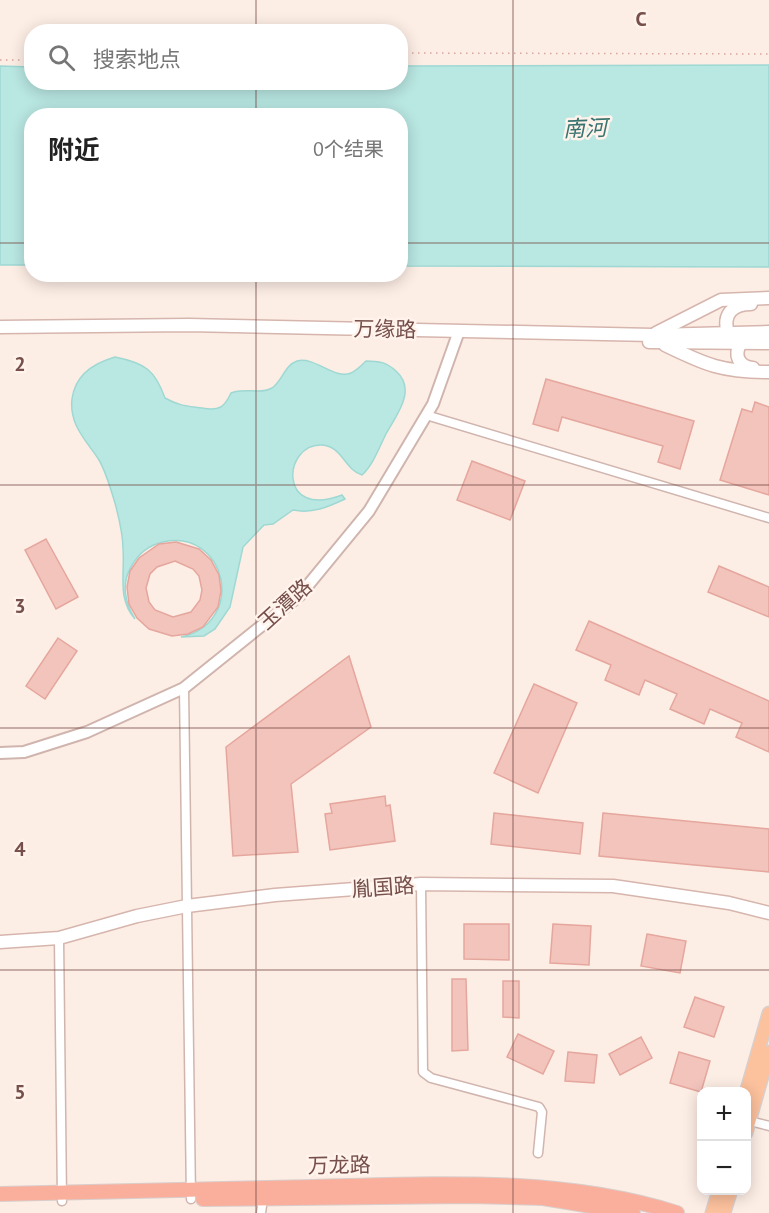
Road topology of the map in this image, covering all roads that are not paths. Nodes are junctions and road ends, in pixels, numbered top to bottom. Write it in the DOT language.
graph roads {
  1 [pos="769,298"];
  2 [pos="769,305"];
  3 [pos="0,327"];
  4 [pos="769,332"];
  5 [pos="728,333"];
  6 [pos="0,335"];
  7 [pos="458,335"];
  8 [pos="657,339"];
  9 [pos="741,343"];
  10 [pos="769,343"];
  11 [pos="769,371"];
  12 [pos="426,415"];
  13 [pos="769,518"];
  14 [pos="184,688"];
  15 [pos="0,753"];
  16 [pos="421,884"];
  17 [pos="188,906"];
  18 [pos="769,913"];
  19 [pos="59,938"];
  20 [pos="0,942"];
  21 [pos="769,1013"];
  22 [pos="769,1052"];
  23 [pos="749,1087"];
  24 [pos="751,1116"];
  25 [pos="769,1126"];
  26 [pos="751,1127"];
  27 [pos="538,1153"];
  28 [pos="0,1194"];
  29 [pos="190,1195"];
  30 [pos="718,1195"];
  31 [pos="730,1195"];
  32 [pos="62,1197"];
  33 [pos="263,1198"];
  34 [pos="0,1202"];
  35 [pos="261,1213"];
  36 [pos="633,1213"];
  37 [pos="677,1213"];
  38 [pos="712,1213"];
  39 [pos="724,1213"];
  1 -- 8 [label="main road"];
  2 -- 5 [label="main road"];
  3 -- 7 [label="main road, 万缘路"];
  4 -- 5 [label="main road, 万缘路"];
  5 -- 8 [label="main road, 万缘路"];
  6 -- 7 [label="main road, 万缘路"];
  7 -- 8 [label="main road, 万缘路"];
  7 -- 12 [label="street, 玉潭路"];
  8 -- 9 [label="main road, 万缘路"];
  8 -- 11 [label="main road"];
  9 -- 10 [label="main road, 万缘路"];
  9 -- 11 [label="main road"];
  12 -- 13 [label="street"];
  12 -- 14 [label="street, 玉潭路"];
  14 -- 15 [label="street, 玉潭路"];
  14 -- 17 [label="street"];
  16 -- 17 [label="main road, 胤国路"];
  16 -- 18 [label="main road, 胤国路"];
  16 -- 27 [label="street"];
  17 -- 19 [label="main road, 胤国路"];
  17 -- 29 [label="street"];
  19 -- 20 [label="main road, 胤国路"];
  19 -- 32 [label="street"];
  21 -- 23 [label="main road"];
  22 -- 24 [label="main road"];
  25 -- 26 [label="street"];
  28 -- 32 [label="highway, 万龙路"];
  29 -- 32 [label="highway, 万龙路"];
  29 -- 33 [label="highway, 万龙路"];
  29 -- 37 [label="highway, 万龙路"];
  30 -- 38 [label="main road"];
  31 -- 39 [label="main road"];
  32 -- 34 [label="highway, 万龙路"];
  33 -- 35 [label="street"];
  33 -- 36 [label="highway, 万龙路"];
}
